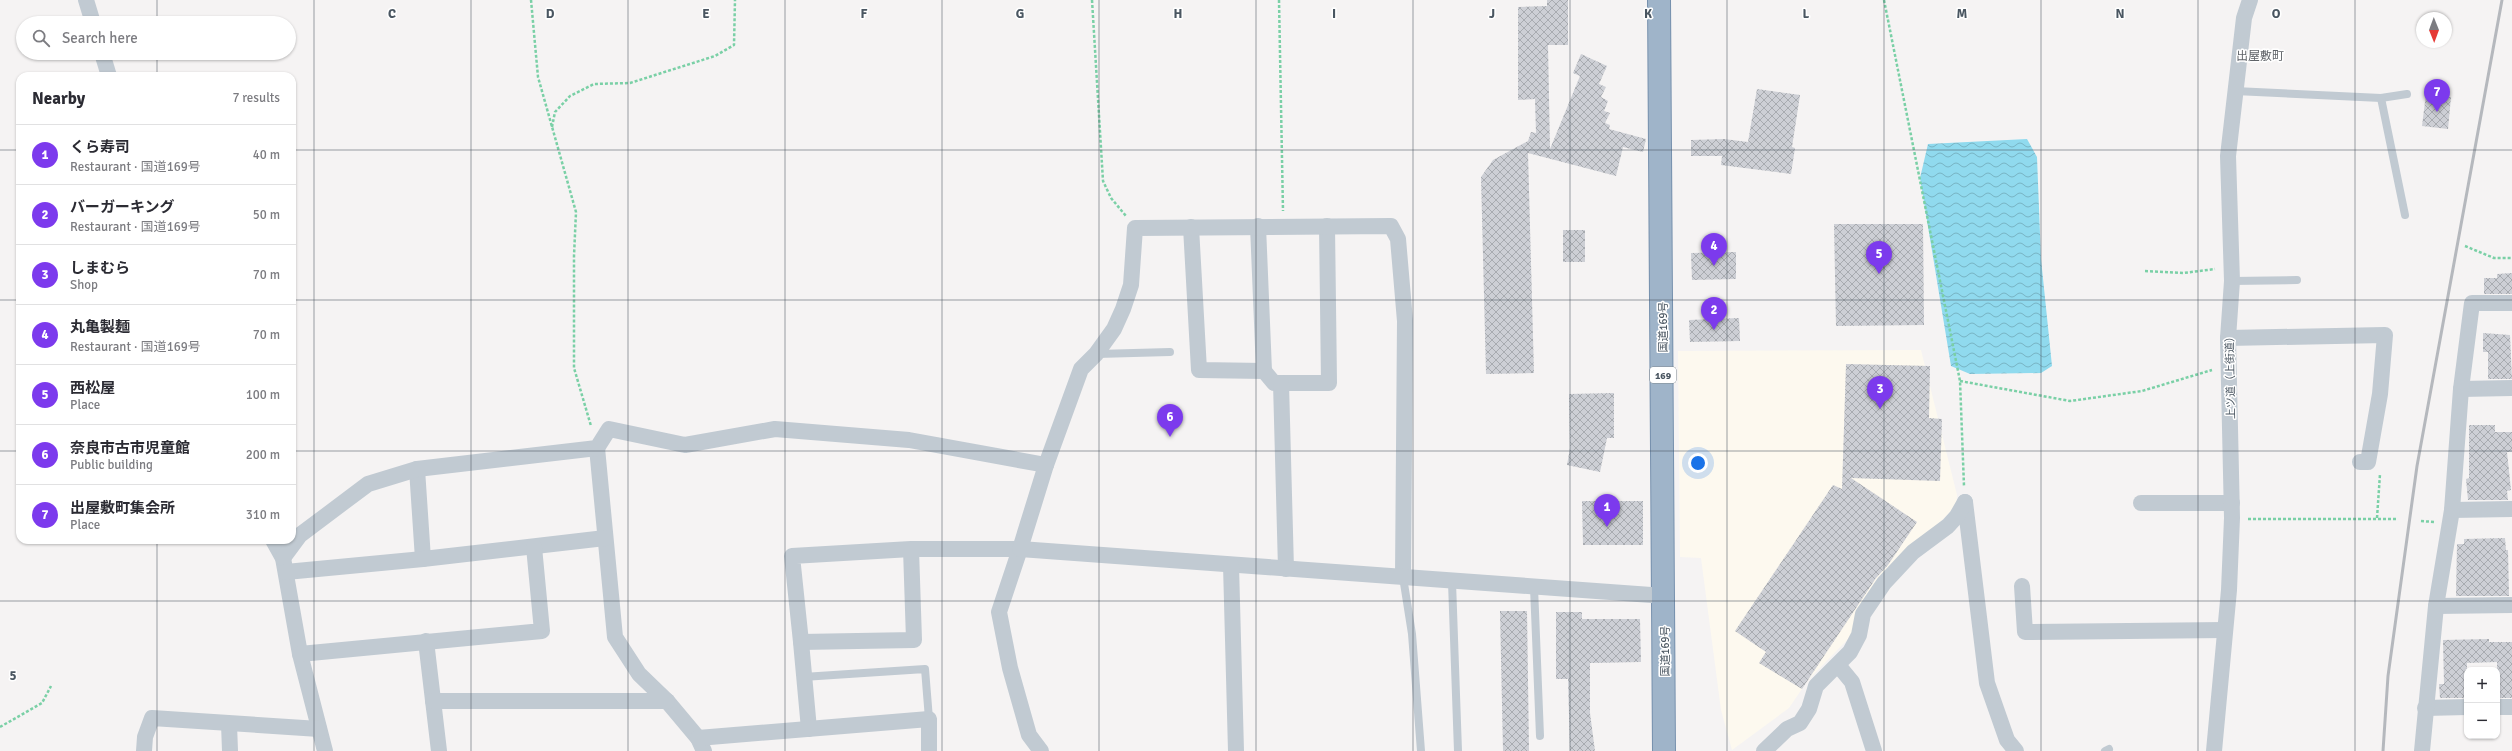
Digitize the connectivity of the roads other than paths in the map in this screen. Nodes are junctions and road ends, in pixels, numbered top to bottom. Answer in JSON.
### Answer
{"nodes":[{"id":1,"x":86,"y":0,"type":"edge"},
{"id":2,"x":1659,"y":0,"type":"edge"},
{"id":3,"x":2250,"y":0,"type":"edge"},
{"id":4,"x":91,"y":16,"type":"edge"},
{"id":5,"x":104,"y":60,"type":"edge"},
{"id":6,"x":108,"y":72,"type":"edge"},
{"id":7,"x":2235,"y":91,"type":"junction"},
{"id":8,"x":2407,"y":94,"type":"dead end"},
{"id":9,"x":2381,"y":98,"type":"junction"},
{"id":10,"x":2406,"y":215,"type":"dead end"},
{"id":11,"x":1258,"y":226,"type":"junction"},
{"id":12,"x":1327,"y":226,"type":"junction"},
{"id":13,"x":1191,"y":227,"type":"junction"},
{"id":14,"x":2232,"y":274,"type":"junction"},
{"id":15,"x":2297,"y":280,"type":"dead end"},
{"id":16,"x":2512,"y":303,"type":"edge"},
{"id":17,"x":2228,"y":338,"type":"junction"},
{"id":18,"x":1170,"y":352,"type":"dead end"},
{"id":19,"x":1096,"y":354,"type":"junction"},
{"id":20,"x":1264,"y":371,"type":"junction"},
{"id":21,"x":1281,"y":383,"type":"junction"},
{"id":22,"x":2512,"y":388,"type":"edge"},
{"id":23,"x":2461,"y":389,"type":"junction"},
{"id":24,"x":597,"y":448,"type":"junction"},
{"id":25,"x":2364,"y":462,"type":"road end"},
{"id":26,"x":1046,"y":465,"type":"junction"},
{"id":27,"x":417,"y":469,"type":"junction"},
{"id":28,"x":2141,"y":503,"type":"dead end"},
{"id":29,"x":2512,"y":509,"type":"edge"},
{"id":30,"x":2452,"y":510,"type":"junction"},
{"id":31,"x":2232,"y":511,"type":"junction"},
{"id":32,"x":605,"y":538,"type":"junction"},
{"id":33,"x":296,"y":543,"type":"edge"},
{"id":34,"x":275,"y":544,"type":"edge"},
{"id":35,"x":296,"y":544,"type":"edge"},
{"id":36,"x":534,"y":547,"type":"junction"},
{"id":37,"x":911,"y":549,"type":"junction"},
{"id":38,"x":1020,"y":550,"type":"junction"},
{"id":39,"x":423,"y":559,"type":"junction"},
{"id":40,"x":285,"y":565,"type":"junction"},
{"id":41,"x":1231,"y":565,"type":"junction"},
{"id":42,"x":1286,"y":569,"type":"junction"},
{"id":43,"x":1403,"y":577,"type":"junction"},
{"id":44,"x":1452,"y":582,"type":"junction"},
{"id":45,"x":1534,"y":586,"type":"junction"},
{"id":46,"x":2022,"y":586,"type":"dead end"},
{"id":47,"x":1665,"y":596,"type":"junction"},
{"id":48,"x":2512,"y":605,"type":"edge"},
{"id":49,"x":2436,"y":606,"type":"junction"},
{"id":50,"x":2225,"y":630,"type":"junction"},
{"id":51,"x":426,"y":641,"type":"junction"},
{"id":52,"x":801,"y":642,"type":"junction"},
{"id":53,"x":300,"y":654,"type":"junction"},
{"id":54,"x":1838,"y":665,"type":"junction"},
{"id":55,"x":803,"y":677,"type":"junction"},
{"id":56,"x":433,"y":701,"type":"junction"},
{"id":57,"x":667,"y":701,"type":"junction"},
{"id":58,"x":2464,"y":707,"type":"edge"},
{"id":59,"x":2500,"y":707,"type":"edge"},
{"id":60,"x":2512,"y":707,"type":"edge"},
{"id":61,"x":2425,"y":708,"type":"junction"},
{"id":62,"x":929,"y":719,"type":"junction"},
{"id":63,"x":229,"y":724,"type":"junction"},
{"id":64,"x":319,"y":729,"type":"junction"},
{"id":65,"x":809,"y":729,"type":"junction"},
{"id":66,"x":1540,"y":736,"type":"dead end"},
{"id":67,"x":701,"y":745,"type":"edge"},
{"id":68,"x":144,"y":751,"type":"edge"},
{"id":69,"x":230,"y":751,"type":"edge"},
{"id":70,"x":325,"y":751,"type":"edge"},
{"id":71,"x":439,"y":751,"type":"edge"},
{"id":72,"x":929,"y":751,"type":"edge"},
{"id":73,"x":1041,"y":751,"type":"edge"},
{"id":74,"x":1236,"y":751,"type":"edge"},
{"id":75,"x":1421,"y":751,"type":"edge"},
{"id":76,"x":1458,"y":751,"type":"edge"},
{"id":77,"x":1664,"y":751,"type":"edge"},
{"id":78,"x":1764,"y":751,"type":"edge"},
{"id":79,"x":1874,"y":751,"type":"edge"},
{"id":80,"x":2016,"y":751,"type":"edge"},
{"id":81,"x":2214,"y":751,"type":"edge"},
{"id":82,"x":2422,"y":751,"type":"edge"}],
"edges":[{"from":1,"to":4,"type":"street"},
{"from":2,"to":47,"type":"highway","name":"国道169号","number":"169"},
{"from":3,"to":7,"type":"street","name":"上ツ道（上街道）"},
{"from":5,"to":6,"type":"street"},
{"from":7,"to":9,"type":"lane"},
{"from":7,"to":14,"type":"street","name":"上ツ道（上街道）"},
{"from":8,"to":9,"type":"lane"},
{"from":9,"to":10,"type":"lane"},
{"from":11,"to":12,"type":"street"},
{"from":11,"to":13,"type":"street"},
{"from":11,"to":20,"type":"street"},
{"from":12,"to":21,"type":"street"},
{"from":12,"to":43,"type":"street"},
{"from":13,"to":19,"type":"street"},
{"from":13,"to":20,"type":"street"},
{"from":14,"to":15,"type":"lane"},
{"from":14,"to":17,"type":"street","name":"上ツ道（上街道）"},
{"from":16,"to":23,"type":"street"},
{"from":17,"to":25,"type":"street"},
{"from":17,"to":31,"type":"street","name":"上ツ道（上街道）"},
{"from":18,"to":19,"type":"lane"},
{"from":19,"to":26,"type":"street"},
{"from":20,"to":21,"type":"street"},
{"from":21,"to":42,"type":"street"},
{"from":22,"to":23,"type":"street"},
{"from":23,"to":30,"type":"street"},
{"from":24,"to":26,"type":"street"},
{"from":24,"to":27,"type":"street"},
{"from":24,"to":32,"type":"street"},
{"from":26,"to":38,"type":"street"},
{"from":27,"to":33,"type":"street"},
{"from":27,"to":39,"type":"street"},
{"from":28,"to":31,"type":"street"},
{"from":29,"to":30,"type":"street"},
{"from":30,"to":49,"type":"street"},
{"from":31,"to":50,"type":"street","name":"上ツ道（上街道）"},
{"from":32,"to":36,"type":"street"},
{"from":32,"to":57,"type":"street"},
{"from":34,"to":40,"type":"street"},
{"from":35,"to":40,"type":"street"},
{"from":36,"to":39,"type":"street"},
{"from":36,"to":51,"type":"street"},
{"from":37,"to":38,"type":"street"},
{"from":37,"to":52,"type":"street"},
{"from":37,"to":52,"type":"street"},
{"from":38,"to":41,"type":"street"},
{"from":38,"to":73,"type":"street"},
{"from":39,"to":40,"type":"street"},
{"from":40,"to":53,"type":"street"},
{"from":41,"to":42,"type":"street"},
{"from":41,"to":74,"type":"street"},
{"from":42,"to":43,"type":"street"},
{"from":43,"to":44,"type":"street"},
{"from":43,"to":75,"type":"lane"},
{"from":44,"to":45,"type":"street"},
{"from":44,"to":76,"type":"lane"},
{"from":45,"to":47,"type":"street"},
{"from":45,"to":66,"type":"lane"},
{"from":46,"to":50,"type":"street"},
{"from":47,"to":77,"type":"highway","name":"国道169号","number":"169"},
{"from":48,"to":49,"type":"street"},
{"from":49,"to":61,"type":"street"},
{"from":50,"to":81,"type":"street","name":"上ツ道（上街道）"},
{"from":51,"to":53,"type":"street"},
{"from":51,"to":56,"type":"street"},
{"from":52,"to":55,"type":"street"},
{"from":53,"to":64,"type":"street"},
{"from":54,"to":78,"type":"street"},
{"from":54,"to":79,"type":"street"},
{"from":54,"to":80,"type":"street"},
{"from":55,"to":62,"type":"lane"},
{"from":55,"to":65,"type":"street"},
{"from":56,"to":57,"type":"street"},
{"from":56,"to":71,"type":"street"},
{"from":57,"to":67,"type":"street"},
{"from":58,"to":61,"type":"street"},
{"from":59,"to":60,"type":"street"},
{"from":61,"to":82,"type":"street"},
{"from":62,"to":65,"type":"street"},
{"from":62,"to":72,"type":"street"},
{"from":63,"to":64,"type":"street"},
{"from":63,"to":68,"type":"street"},
{"from":63,"to":69,"type":"street"},
{"from":64,"to":70,"type":"street"},
{"from":65,"to":67,"type":"street"}]}
